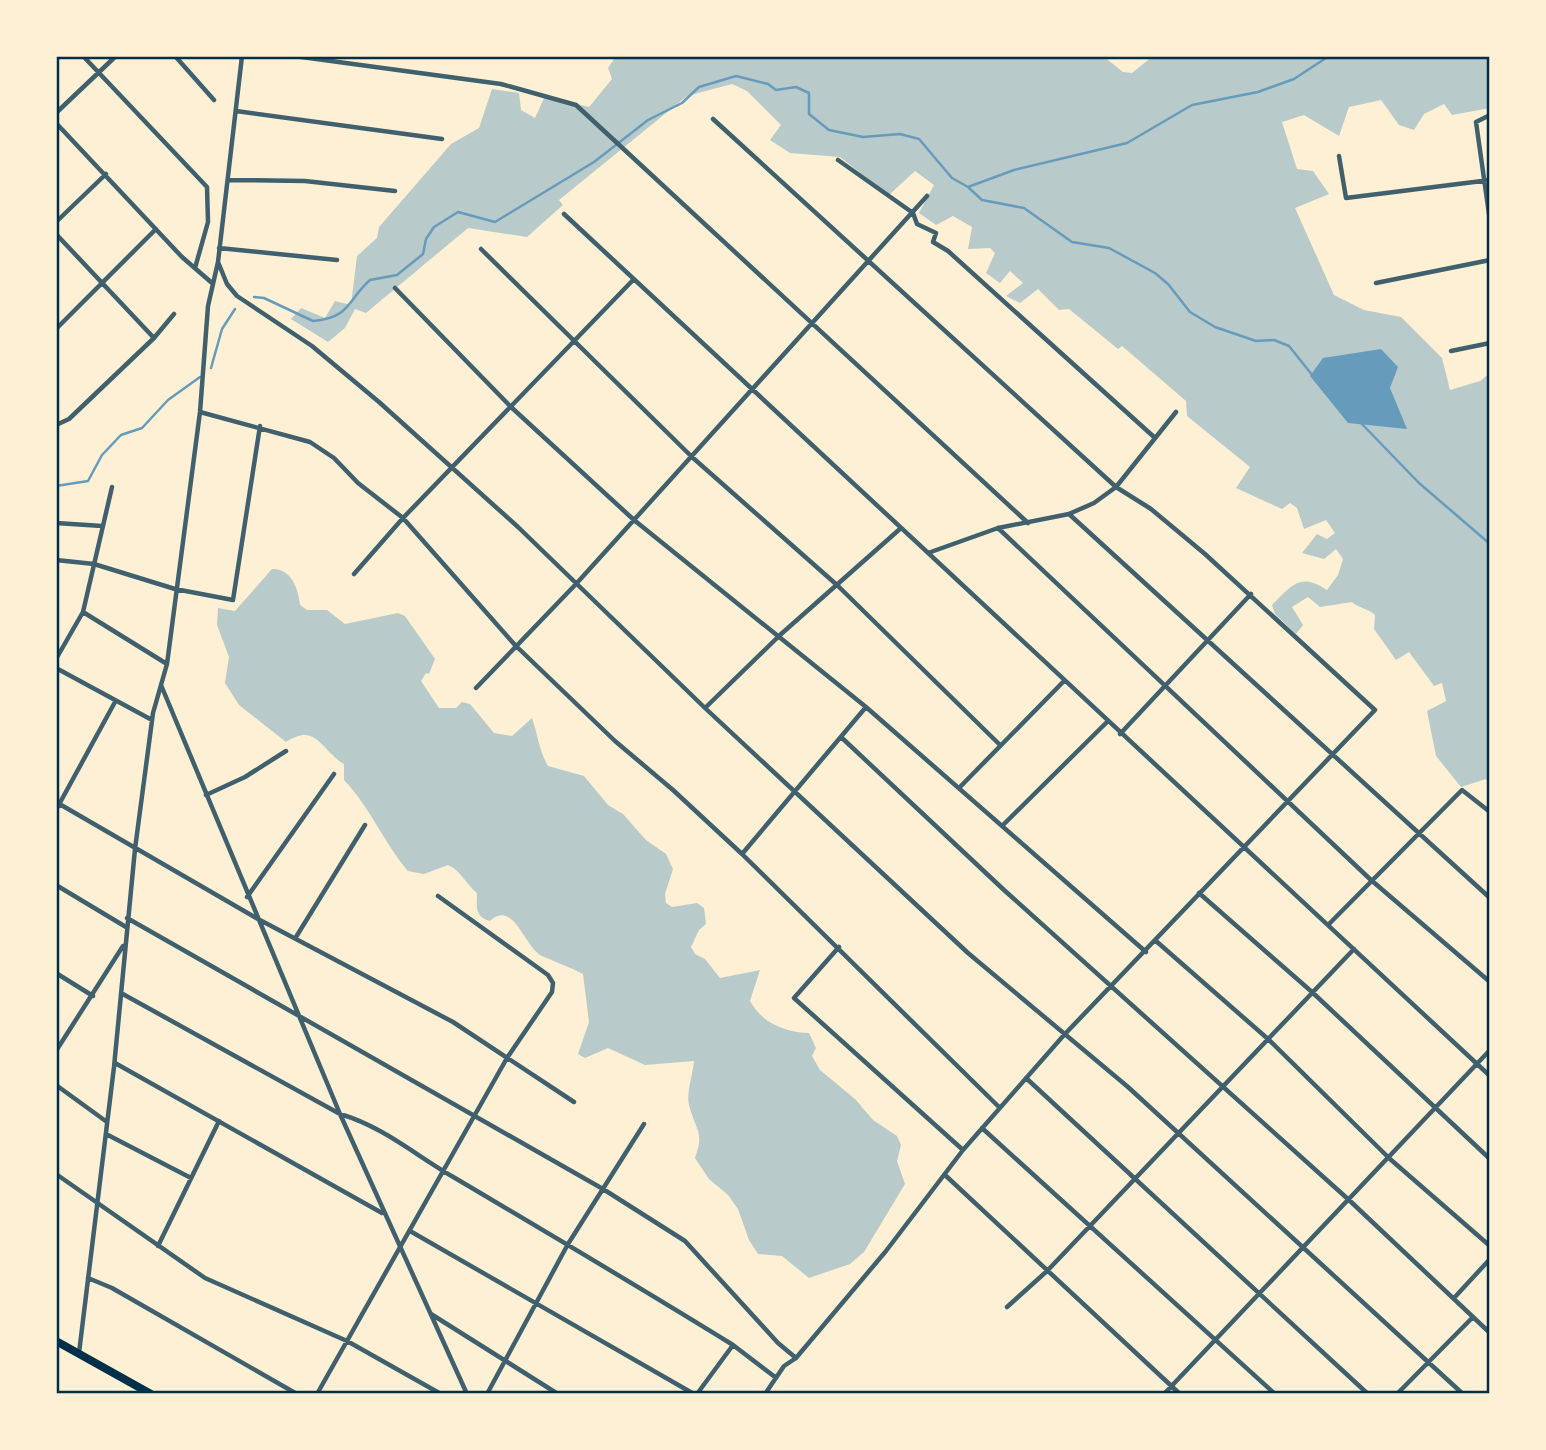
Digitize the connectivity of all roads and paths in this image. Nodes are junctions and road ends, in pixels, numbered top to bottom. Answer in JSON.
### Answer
{"nodes":[{"id":1,"x":83,"y":56,"type":"edge"},
{"id":2,"x":117,"y":56,"type":"edge"},
{"id":3,"x":175,"y":56,"type":"edge"},
{"id":4,"x":242,"y":56,"type":"edge"},
{"id":5,"x":294,"y":56,"type":"edge"},
{"id":6,"x":100,"y":72,"type":"junction"},
{"id":7,"x":214,"y":100,"type":"dead end"},
{"id":8,"x":236,"y":111,"type":"junction"},
{"id":9,"x":56,"y":113,"type":"edge"},
{"id":10,"x":1490,"y":115,"type":"edge"},
{"id":11,"x":713,"y":118,"type":"dead end"},
{"id":12,"x":56,"y":123,"type":"edge"},
{"id":13,"x":442,"y":139,"type":"dead end"},
{"id":14,"x":1339,"y":156,"type":"dead end"},
{"id":15,"x":838,"y":160,"type":"dead end"},
{"id":16,"x":106,"y":174,"type":"junction"},
{"id":17,"x":229,"y":180,"type":"junction"},
{"id":18,"x":1487,"y":181,"type":"edge"},
{"id":19,"x":395,"y":191,"type":"dead end"},
{"id":20,"x":927,"y":196,"type":"dead end"},
{"id":21,"x":914,"y":213,"type":"junction"},
{"id":22,"x":564,"y":214,"type":"dead end"},
{"id":23,"x":1490,"y":221,"type":"edge"},
{"id":24,"x":56,"y":222,"type":"edge"},
{"id":25,"x":156,"y":229,"type":"junction"},
{"id":26,"x":56,"y":234,"type":"edge"},
{"id":27,"x":219,"y":248,"type":"junction"},
{"id":28,"x":481,"y":249,"type":"dead end"},
{"id":29,"x":337,"y":260,"type":"dead end"},
{"id":30,"x":1490,"y":260,"type":"edge"},
{"id":31,"x":218,"y":262,"type":"junction"},
{"id":32,"x":871,"y":262,"type":"junction"},
{"id":33,"x":195,"y":268,"type":"junction"},
{"id":34,"x":634,"y":279,"type":"junction"},
{"id":35,"x":103,"y":281,"type":"junction"},
{"id":36,"x":212,"y":283,"type":"junction"},
{"id":37,"x":1376,"y":283,"type":"dead end"},
{"id":38,"x":395,"y":288,"type":"dead end"},
{"id":39,"x":174,"y":314,"type":"dead end"},
{"id":40,"x":814,"y":323,"type":"junction"},
{"id":41,"x":56,"y":328,"type":"edge"},
{"id":42,"x":154,"y":338,"type":"junction"},
{"id":43,"x":575,"y":343,"type":"junction"},
{"id":44,"x":1490,"y":343,"type":"edge"},
{"id":45,"x":1451,"y":351,"type":"dead end"},
{"id":46,"x":753,"y":388,"type":"junction"},
{"id":47,"x":511,"y":407,"type":"junction"},
{"id":48,"x":200,"y":412,"type":"junction"},
{"id":49,"x":1176,"y":412,"type":"dead end"},
{"id":50,"x":56,"y":425,"type":"edge"},
{"id":51,"x":260,"y":426,"type":"junction"},
{"id":52,"x":1154,"y":437,"type":"junction"},
{"id":53,"x":692,"y":457,"type":"junction"},
{"id":54,"x":452,"y":468,"type":"junction"},
{"id":55,"x":112,"y":487,"type":"dead end"},
{"id":56,"x":1116,"y":487,"type":"junction"},
{"id":57,"x":1069,"y":514,"type":"junction"},
{"id":58,"x":402,"y":518,"type":"junction"},
{"id":59,"x":634,"y":520,"type":"junction"},
{"id":60,"x":56,"y":523,"type":"edge"},
{"id":61,"x":1028,"y":523,"type":"junction"},
{"id":62,"x":102,"y":526,"type":"junction"},
{"id":63,"x":901,"y":528,"type":"junction"},
{"id":64,"x":998,"y":528,"type":"junction"},
{"id":65,"x":928,"y":553,"type":"junction"},
{"id":66,"x":56,"y":560,"type":"edge"},
{"id":67,"x":94,"y":564,"type":"junction"},
{"id":68,"x":354,"y":574,"type":"dead end"},
{"id":69,"x":576,"y":584,"type":"junction"},
{"id":70,"x":837,"y":585,"type":"junction"},
{"id":71,"x":175,"y":589,"type":"junction"},
{"id":72,"x":1251,"y":594,"type":"junction"},
{"id":73,"x":83,"y":612,"type":"junction"},
{"id":74,"x":780,"y":635,"type":"junction"},
{"id":75,"x":1209,"y":640,"type":"junction"},
{"id":76,"x":516,"y":645,"type":"junction"},
{"id":77,"x":56,"y":659,"type":"edge"},
{"id":78,"x":167,"y":664,"type":"junction"},
{"id":79,"x":56,"y":668,"type":"edge"},
{"id":80,"x":1064,"y":681,"type":"junction"},
{"id":81,"x":160,"y":684,"type":"junction"},
{"id":82,"x":1165,"y":687,"type":"junction"},
{"id":83,"x":476,"y":688,"type":"dead end"},
{"id":84,"x":115,"y":702,"type":"junction"},
{"id":85,"x":866,"y":706,"type":"junction"},
{"id":86,"x":705,"y":708,"type":"junction"},
{"id":87,"x":152,"y":720,"type":"junction"},
{"id":88,"x":1107,"y":722,"type":"junction"},
{"id":89,"x":1120,"y":734,"type":"junction"},
{"id":90,"x":841,"y":737,"type":"junction"},
{"id":91,"x":999,"y":744,"type":"junction"},
{"id":92,"x":286,"y":751,"type":"dead end"},
{"id":93,"x":1333,"y":756,"type":"junction"},
{"id":94,"x":334,"y":774,"type":"dead end"},
{"id":95,"x":959,"y":788,"type":"junction"},
{"id":96,"x":795,"y":792,"type":"junction"},
{"id":97,"x":206,"y":795,"type":"junction"},
{"id":98,"x":1288,"y":801,"type":"junction"},
{"id":99,"x":57,"y":805,"type":"edge"},
{"id":100,"x":1490,"y":812,"type":"edge"},
{"id":101,"x":365,"y":825,"type":"dead end"},
{"id":102,"x":1002,"y":825,"type":"junction"},
{"id":103,"x":1418,"y":834,"type":"junction"},
{"id":104,"x":1243,"y":846,"type":"junction"},
{"id":105,"x":135,"y":849,"type":"junction"},
{"id":106,"x":742,"y":854,"type":"junction"},
{"id":107,"x":1371,"y":880,"type":"junction"},
{"id":108,"x":56,"y":885,"type":"edge"},
{"id":109,"x":1199,"y":893,"type":"junction"},
{"id":110,"x":438,"y":896,"type":"dead end"},
{"id":111,"x":247,"y":897,"type":"junction"},
{"id":112,"x":1490,"y":898,"type":"edge"},
{"id":113,"x":127,"y":918,"type":"junction"},
{"id":114,"x":258,"y":919,"type":"junction"},
{"id":115,"x":1328,"y":925,"type":"junction"},
{"id":116,"x":126,"y":928,"type":"junction"},
{"id":117,"x":296,"y":937,"type":"junction"},
{"id":118,"x":1156,"y":942,"type":"junction"},
{"id":119,"x":125,"y":944,"type":"junction"},
{"id":120,"x":839,"y":947,"type":"junction"},
{"id":121,"x":1354,"y":949,"type":"junction"},
{"id":122,"x":1146,"y":952,"type":"junction"},
{"id":123,"x":56,"y":973,"type":"edge"},
{"id":124,"x":1490,"y":982,"type":"edge"},
{"id":125,"x":1114,"y":986,"type":"junction"},
{"id":126,"x":1312,"y":992,"type":"junction"},
{"id":127,"x":121,"y":993,"type":"junction"},
{"id":128,"x":93,"y":996,"type":"junction"},
{"id":129,"x":302,"y":1018,"type":"junction"},
{"id":130,"x":1064,"y":1035,"type":"junction"},
{"id":131,"x":1268,"y":1039,"type":"junction"},
{"id":132,"x":1490,"y":1050,"type":"edge"},
{"id":133,"x":56,"y":1052,"type":"edge"},
{"id":134,"x":507,"y":1058,"type":"junction"},
{"id":135,"x":114,"y":1063,"type":"junction"},
{"id":136,"x":1477,"y":1064,"type":"junction"},
{"id":137,"x":1490,"y":1076,"type":"edge"},
{"id":138,"x":1026,"y":1079,"type":"junction"},
{"id":139,"x":56,"y":1085,"type":"edge"},
{"id":140,"x":1222,"y":1087,"type":"junction"},
{"id":141,"x":574,"y":1102,"type":"dead end"},
{"id":142,"x":1434,"y":1107,"type":"junction"},
{"id":143,"x":1000,"y":1108,"type":"junction"},
{"id":144,"x":340,"y":1114,"type":"junction"},
{"id":145,"x":475,"y":1116,"type":"junction"},
{"id":146,"x":219,"y":1121,"type":"junction"},
{"id":147,"x":107,"y":1123,"type":"junction"},
{"id":148,"x":644,"y":1124,"type":"dead end"},
{"id":149,"x":982,"y":1128,"type":"junction"},
{"id":150,"x":1179,"y":1133,"type":"junction"},
{"id":151,"x":106,"y":1134,"type":"junction"},
{"id":152,"x":963,"y":1150,"type":"junction"},
{"id":153,"x":1390,"y":1159,"type":"junction"},
{"id":154,"x":1490,"y":1159,"type":"edge"},
{"id":155,"x":444,"y":1172,"type":"junction"},
{"id":156,"x":56,"y":1174,"type":"edge"},
{"id":157,"x":945,"y":1175,"type":"junction"},
{"id":158,"x":191,"y":1178,"type":"junction"},
{"id":159,"x":1135,"y":1178,"type":"junction"},
{"id":160,"x":603,"y":1189,"type":"junction"},
{"id":161,"x":1349,"y":1200,"type":"junction"},
{"id":162,"x":98,"y":1206,"type":"junction"},
{"id":163,"x":383,"y":1213,"type":"junction"},
{"id":164,"x":1088,"y":1225,"type":"junction"},
{"id":165,"x":410,"y":1231,"type":"junction"},
{"id":166,"x":568,"y":1244,"type":"junction"},
{"id":167,"x":158,"y":1246,"type":"junction"},
{"id":168,"x":402,"y":1246,"type":"junction"},
{"id":169,"x":1490,"y":1246,"type":"edge"},
{"id":170,"x":1305,"y":1247,"type":"junction"},
{"id":171,"x":1490,"y":1259,"type":"edge"},
{"id":172,"x":1047,"y":1271,"type":"junction"},
{"id":173,"x":88,"y":1278,"type":"junction"},
{"id":174,"x":1259,"y":1294,"type":"junction"},
{"id":175,"x":1454,"y":1298,"type":"junction"},
{"id":176,"x":537,"y":1303,"type":"junction"},
{"id":177,"x":1007,"y":1307,"type":"dead end"},
{"id":178,"x":430,"y":1314,"type":"junction"},
{"id":179,"x":1473,"y":1317,"type":"junction"},
{"id":180,"x":1490,"y":1333,"type":"edge"},
{"id":181,"x":1215,"y":1340,"type":"junction"},
{"id":182,"x":56,"y":1341,"type":"edge"},
{"id":183,"x":347,"y":1341,"type":"junction"},
{"id":184,"x":733,"y":1345,"type":"junction"},
{"id":185,"x":79,"y":1353,"type":"junction"},
{"id":186,"x":796,"y":1357,"type":"junction"},
{"id":187,"x":505,"y":1362,"type":"junction"},
{"id":188,"x":1427,"y":1362,"type":"junction"},
{"id":189,"x":775,"y":1377,"type":"junction"},
{"id":190,"x":1172,"y":1386,"type":"junction"},
{"id":191,"x":151,"y":1394,"type":"edge"},
{"id":192,"x":297,"y":1394,"type":"edge"},
{"id":193,"x":317,"y":1394,"type":"edge"},
{"id":194,"x":441,"y":1394,"type":"edge"},
{"id":195,"x":467,"y":1394,"type":"edge"},
{"id":196,"x":487,"y":1394,"type":"edge"},
{"id":197,"x":558,"y":1394,"type":"edge"},
{"id":198,"x":696,"y":1394,"type":"edge"},
{"id":199,"x":765,"y":1394,"type":"edge"},
{"id":200,"x":1164,"y":1394,"type":"edge"},
{"id":201,"x":1180,"y":1394,"type":"edge"},
{"id":202,"x":1275,"y":1394,"type":"edge"},
{"id":203,"x":1368,"y":1394,"type":"edge"},
{"id":204,"x":1397,"y":1394,"type":"edge"},
{"id":205,"x":1463,"y":1394,"type":"edge"}],
"edges":[{"from":1,"to":6,"type":"street"},
{"from":2,"to":6,"type":"street"},
{"from":3,"to":7,"type":"street"},
{"from":4,"to":8,"type":"street"},
{"from":5,"to":40,"type":"street"},
{"from":6,"to":9,"type":"street"},
{"from":6,"to":33,"type":"street"},
{"from":8,"to":13,"type":"street"},
{"from":8,"to":17,"type":"street"},
{"from":10,"to":18,"type":"street"},
{"from":11,"to":32,"type":"street"},
{"from":12,"to":16,"type":"street"},
{"from":14,"to":18,"type":"street"},
{"from":15,"to":21,"type":"street"},
{"from":16,"to":24,"type":"street"},
{"from":16,"to":25,"type":"street"},
{"from":17,"to":19,"type":"street"},
{"from":17,"to":27,"type":"street"},
{"from":18,"to":23,"type":"street"},
{"from":20,"to":21,"type":"street"},
{"from":21,"to":32,"type":"street"},
{"from":21,"to":52,"type":"street"},
{"from":22,"to":34,"type":"street"},
{"from":25,"to":33,"type":"street"},
{"from":25,"to":35,"type":"street"},
{"from":26,"to":35,"type":"street"},
{"from":27,"to":29,"type":"street"},
{"from":27,"to":31,"type":"street"},
{"from":28,"to":43,"type":"street"},
{"from":30,"to":37,"type":"street"},
{"from":31,"to":36,"type":"street"},
{"from":31,"to":54,"type":"street"},
{"from":32,"to":40,"type":"street"},
{"from":32,"to":56,"type":"street"},
{"from":33,"to":36,"type":"street"},
{"from":34,"to":43,"type":"street"},
{"from":34,"to":46,"type":"street"},
{"from":35,"to":41,"type":"street"},
{"from":35,"to":42,"type":"street"},
{"from":36,"to":48,"type":"street"},
{"from":38,"to":47,"type":"street"},
{"from":39,"to":42,"type":"street"},
{"from":40,"to":46,"type":"street"},
{"from":40,"to":61,"type":"street"},
{"from":42,"to":50,"type":"street"},
{"from":43,"to":47,"type":"street"},
{"from":43,"to":53,"type":"street"},
{"from":44,"to":45,"type":"street"},
{"from":46,"to":53,"type":"street"},
{"from":46,"to":63,"type":"street"},
{"from":47,"to":54,"type":"street"},
{"from":47,"to":59,"type":"street"},
{"from":48,"to":51,"type":"street"},
{"from":48,"to":71,"type":"street"},
{"from":49,"to":52,"type":"street"},
{"from":51,"to":58,"type":"street"},
{"from":51,"to":71,"type":"street"},
{"from":52,"to":56,"type":"street"},
{"from":53,"to":59,"type":"street"},
{"from":53,"to":70,"type":"street"},
{"from":54,"to":58,"type":"street"},
{"from":54,"to":69,"type":"street"},
{"from":55,"to":62,"type":"street"},
{"from":56,"to":57,"type":"street"},
{"from":56,"to":72,"type":"street"},
{"from":57,"to":61,"type":"street"},
{"from":57,"to":75,"type":"street"},
{"from":58,"to":68,"type":"street"},
{"from":58,"to":76,"type":"street"},
{"from":59,"to":69,"type":"street"},
{"from":59,"to":74,"type":"street"},
{"from":60,"to":62,"type":"street"},
{"from":61,"to":64,"type":"street"},
{"from":62,"to":67,"type":"street"},
{"from":63,"to":65,"type":"street"},
{"from":63,"to":70,"type":"street"},
{"from":64,"to":65,"type":"street"},
{"from":64,"to":82,"type":"street"},
{"from":65,"to":80,"type":"street"},
{"from":66,"to":67,"type":"street"},
{"from":67,"to":71,"type":"street"},
{"from":67,"to":73,"type":"street"},
{"from":69,"to":76,"type":"street"},
{"from":69,"to":86,"type":"street"},
{"from":70,"to":74,"type":"street"},
{"from":70,"to":91,"type":"street"},
{"from":71,"to":78,"type":"street"},
{"from":72,"to":75,"type":"street"},
{"from":72,"to":93,"type":"street"},
{"from":73,"to":77,"type":"street"},
{"from":73,"to":78,"type":"street"},
{"from":74,"to":85,"type":"street"},
{"from":74,"to":86,"type":"street"},
{"from":75,"to":82,"type":"street"},
{"from":75,"to":93,"type":"street"},
{"from":76,"to":83,"type":"street"},
{"from":76,"to":106,"type":"street"},
{"from":78,"to":81,"type":"street"},
{"from":79,"to":84,"type":"street"},
{"from":80,"to":88,"type":"street"},
{"from":80,"to":91,"type":"street"},
{"from":81,"to":87,"type":"street"},
{"from":81,"to":97,"type":"street"},
{"from":82,"to":89,"type":"street"},
{"from":82,"to":98,"type":"street"},
{"from":84,"to":87,"type":"street"},
{"from":84,"to":99,"type":"street"},
{"from":85,"to":90,"type":"street"},
{"from":85,"to":95,"type":"street"},
{"from":86,"to":96,"type":"street"},
{"from":87,"to":105,"type":"street"},
{"from":88,"to":89,"type":"street"},
{"from":88,"to":102,"type":"street"},
{"from":89,"to":104,"type":"street"},
{"from":90,"to":96,"type":"street"},
{"from":90,"to":125,"type":"street"},
{"from":91,"to":95,"type":"street"},
{"from":92,"to":97,"type":"street"},
{"from":93,"to":98,"type":"street"},
{"from":93,"to":103,"type":"street"},
{"from":94,"to":111,"type":"street"},
{"from":95,"to":102,"type":"street"},
{"from":96,"to":106,"type":"street"},
{"from":96,"to":130,"type":"street"},
{"from":97,"to":111,"type":"street"},
{"from":98,"to":104,"type":"street"},
{"from":98,"to":107,"type":"street"},
{"from":99,"to":105,"type":"street"},
{"from":100,"to":103,"type":"street"},
{"from":101,"to":117,"type":"street"},
{"from":102,"to":122,"type":"street"},
{"from":103,"to":107,"type":"street"},
{"from":103,"to":112,"type":"street"},
{"from":104,"to":109,"type":"street"},
{"from":104,"to":115,"type":"street"},
{"from":105,"to":113,"type":"street"},
{"from":105,"to":114,"type":"street"},
{"from":106,"to":120,"type":"street"},
{"from":107,"to":115,"type":"street"},
{"from":107,"to":124,"type":"street"},
{"from":108,"to":116,"type":"street"},
{"from":109,"to":118,"type":"street"},
{"from":109,"to":126,"type":"street"},
{"from":110,"to":134,"type":"street"},
{"from":111,"to":114,"type":"street"},
{"from":113,"to":116,"type":"street"},
{"from":113,"to":129,"type":"street"},
{"from":114,"to":117,"type":"street"},
{"from":114,"to":129,"type":"street"},
{"from":115,"to":121,"type":"street"},
{"from":116,"to":119,"type":"street"},
{"from":117,"to":134,"type":"street"},
{"from":118,"to":122,"type":"street"},
{"from":118,"to":131,"type":"street"},
{"from":119,"to":127,"type":"street"},
{"from":119,"to":128,"type":"street"},
{"from":120,"to":143,"type":"street"},
{"from":120,"to":152,"type":"street"},
{"from":121,"to":126,"type":"street"},
{"from":121,"to":136,"type":"street"},
{"from":122,"to":125,"type":"street"},
{"from":123,"to":128,"type":"street"},
{"from":125,"to":130,"type":"street"},
{"from":125,"to":140,"type":"street"},
{"from":126,"to":131,"type":"street"},
{"from":126,"to":142,"type":"street"},
{"from":127,"to":135,"type":"street"},
{"from":127,"to":144,"type":"street"},
{"from":128,"to":133,"type":"street"},
{"from":129,"to":144,"type":"street"},
{"from":129,"to":145,"type":"street"},
{"from":130,"to":138,"type":"street"},
{"from":130,"to":150,"type":"street"},
{"from":131,"to":140,"type":"street"},
{"from":131,"to":153,"type":"street"},
{"from":132,"to":136,"type":"street"},
{"from":134,"to":141,"type":"street"},
{"from":134,"to":145,"type":"street"},
{"from":135,"to":146,"type":"street"},
{"from":135,"to":147,"type":"street"},
{"from":136,"to":137,"type":"street"},
{"from":136,"to":142,"type":"street"},
{"from":138,"to":143,"type":"street"},
{"from":138,"to":159,"type":"street"},
{"from":139,"to":147,"type":"street"},
{"from":140,"to":150,"type":"street"},
{"from":140,"to":161,"type":"street"},
{"from":142,"to":153,"type":"street"},
{"from":142,"to":154,"type":"street"},
{"from":143,"to":149,"type":"street"},
{"from":144,"to":155,"type":"street"},
{"from":144,"to":163,"type":"street"},
{"from":145,"to":155,"type":"street"},
{"from":145,"to":160,"type":"street"},
{"from":146,"to":158,"type":"street"},
{"from":146,"to":163,"type":"street"},
{"from":147,"to":151,"type":"street"},
{"from":148,"to":160,"type":"street"},
{"from":149,"to":152,"type":"street"},
{"from":149,"to":164,"type":"street"},
{"from":150,"to":159,"type":"street"},
{"from":150,"to":170,"type":"street"},
{"from":151,"to":158,"type":"street"},
{"from":151,"to":162,"type":"street"},
{"from":152,"to":157,"type":"street"},
{"from":153,"to":161,"type":"street"},
{"from":153,"to":169,"type":"street"},
{"from":155,"to":165,"type":"street"},
{"from":155,"to":166,"type":"street"},
{"from":156,"to":162,"type":"street"},
{"from":157,"to":172,"type":"street"},
{"from":157,"to":186,"type":"street"},
{"from":158,"to":167,"type":"street"},
{"from":159,"to":164,"type":"street"},
{"from":159,"to":174,"type":"street"},
{"from":160,"to":166,"type":"street"},
{"from":160,"to":186,"type":"street"},
{"from":161,"to":170,"type":"street"},
{"from":161,"to":175,"type":"street"},
{"from":162,"to":167,"type":"street"},
{"from":162,"to":173,"type":"street"},
{"from":163,"to":168,"type":"street"},
{"from":164,"to":172,"type":"street"},
{"from":164,"to":181,"type":"street"},
{"from":165,"to":168,"type":"street"},
{"from":165,"to":176,"type":"street"},
{"from":166,"to":176,"type":"street"},
{"from":166,"to":184,"type":"street"},
{"from":167,"to":183,"type":"street"},
{"from":168,"to":178,"type":"street"},
{"from":168,"to":183,"type":"street"},
{"from":170,"to":174,"type":"street"},
{"from":170,"to":188,"type":"street"},
{"from":171,"to":175,"type":"street"},
{"from":172,"to":177,"type":"street"},
{"from":172,"to":190,"type":"street"},
{"from":173,"to":185,"type":"street"},
{"from":173,"to":192,"type":"street"},
{"from":174,"to":181,"type":"street"},
{"from":174,"to":203,"type":"street"},
{"from":175,"to":179,"type":"street"},
{"from":176,"to":187,"type":"street"},
{"from":176,"to":198,"type":"street"},
{"from":178,"to":187,"type":"street"},
{"from":178,"to":195,"type":"street"},
{"from":179,"to":180,"type":"street"},
{"from":179,"to":188,"type":"street"},
{"from":181,"to":190,"type":"street"},
{"from":181,"to":202,"type":"street"},
{"from":182,"to":185,"type":"highway"},
{"from":183,"to":193,"type":"street"},
{"from":183,"to":194,"type":"street"},
{"from":184,"to":189,"type":"street"},
{"from":184,"to":198,"type":"street"},
{"from":185,"to":191,"type":"highway"},
{"from":186,"to":189,"type":"street"},
{"from":187,"to":196,"type":"street"},
{"from":187,"to":197,"type":"street"},
{"from":188,"to":204,"type":"street"},
{"from":188,"to":205,"type":"street"},
{"from":189,"to":199,"type":"street"},
{"from":190,"to":200,"type":"street"},
{"from":190,"to":201,"type":"street"}]}
